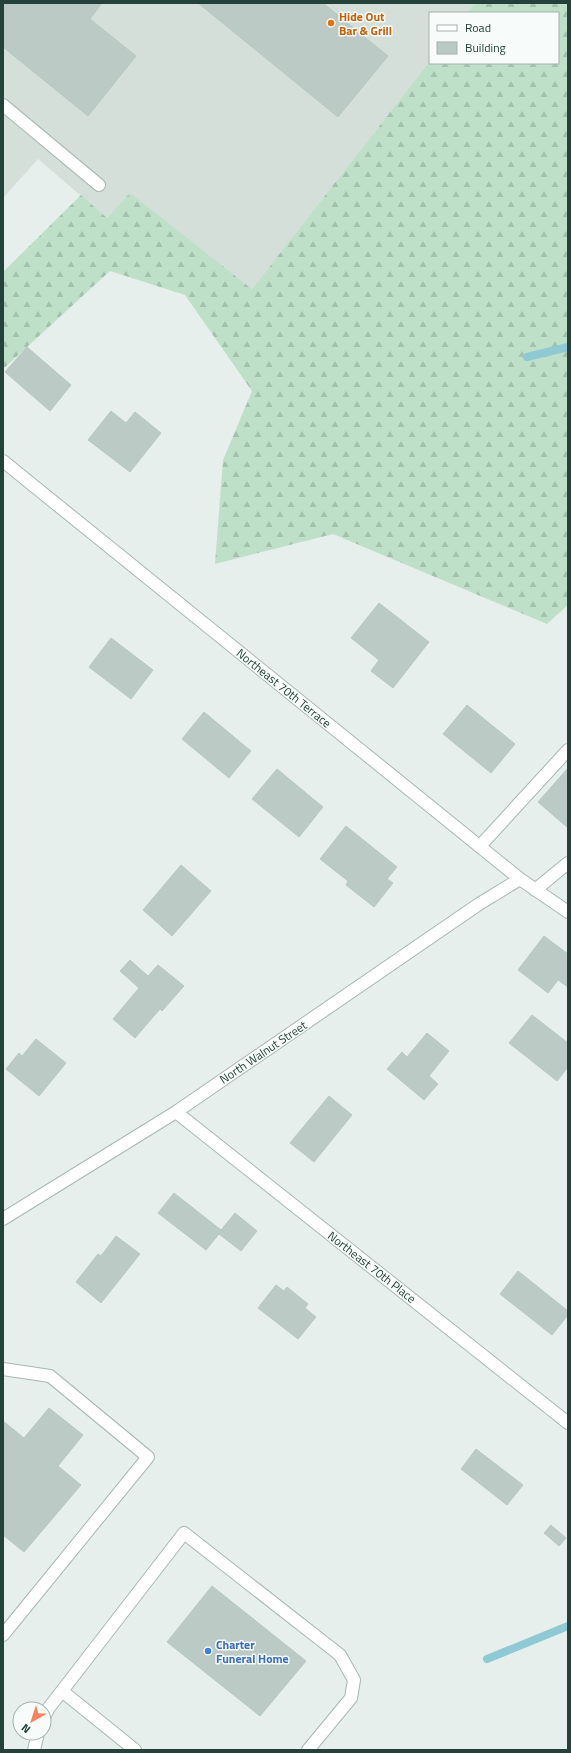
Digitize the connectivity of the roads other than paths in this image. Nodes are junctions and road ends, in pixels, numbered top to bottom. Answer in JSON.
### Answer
{"nodes":[{"id":1,"x":3,"y":105,"type":"edge"},
{"id":2,"x":99,"y":185,"type":"dead end"},
{"id":3,"x":3,"y":461,"type":"edge"},
{"id":4,"x":568,"y":750,"type":"edge"},
{"id":5,"x":480,"y":846,"type":"junction"},
{"id":6,"x":568,"y":862,"type":"edge"},
{"id":7,"x":520,"y":879,"type":"junction"},
{"id":8,"x":535,"y":890,"type":"junction"},
{"id":9,"x":568,"y":912,"type":"edge"},
{"id":10,"x":176,"y":1112,"type":"junction"},
{"id":11,"x":3,"y":1219,"type":"edge"},
{"id":12,"x":3,"y":1369,"type":"edge"},
{"id":13,"x":568,"y":1423,"type":"edge"},
{"id":14,"x":7,"y":1622,"type":"edge"},
{"id":15,"x":3,"y":1635,"type":"edge"},
{"id":16,"x":62,"y":1691,"type":"junction"},
{"id":17,"x":52,"y":1704,"type":"edge"},
{"id":18,"x":134,"y":1750,"type":"edge"},
{"id":19,"x":308,"y":1750,"type":"edge"}],
"edges":[{"from":1,"to":2,"type":"street"},
{"from":3,"to":5,"type":"street","name":"Northeast 70th Terrace"},
{"from":4,"to":5,"type":"street"},
{"from":5,"to":7,"type":"street","name":"Northeast 70th Terrace"},
{"from":6,"to":8,"type":"street"},
{"from":7,"to":8,"type":"street","name":"Northeast 70th Terrace"},
{"from":7,"to":10,"type":"street","name":"North Walnut Street"},
{"from":8,"to":9,"type":"street","name":"Northeast 70th Terrace"},
{"from":10,"to":11,"type":"street","name":"North Walnut Street"},
{"from":10,"to":13,"type":"street","name":"Northeast 70th Place"},
{"from":12,"to":14,"type":"street"},
{"from":14,"to":15,"type":"street"},
{"from":16,"to":17,"type":"street"},
{"from":16,"to":18,"type":"street"},
{"from":16,"to":19,"type":"street"}]}
